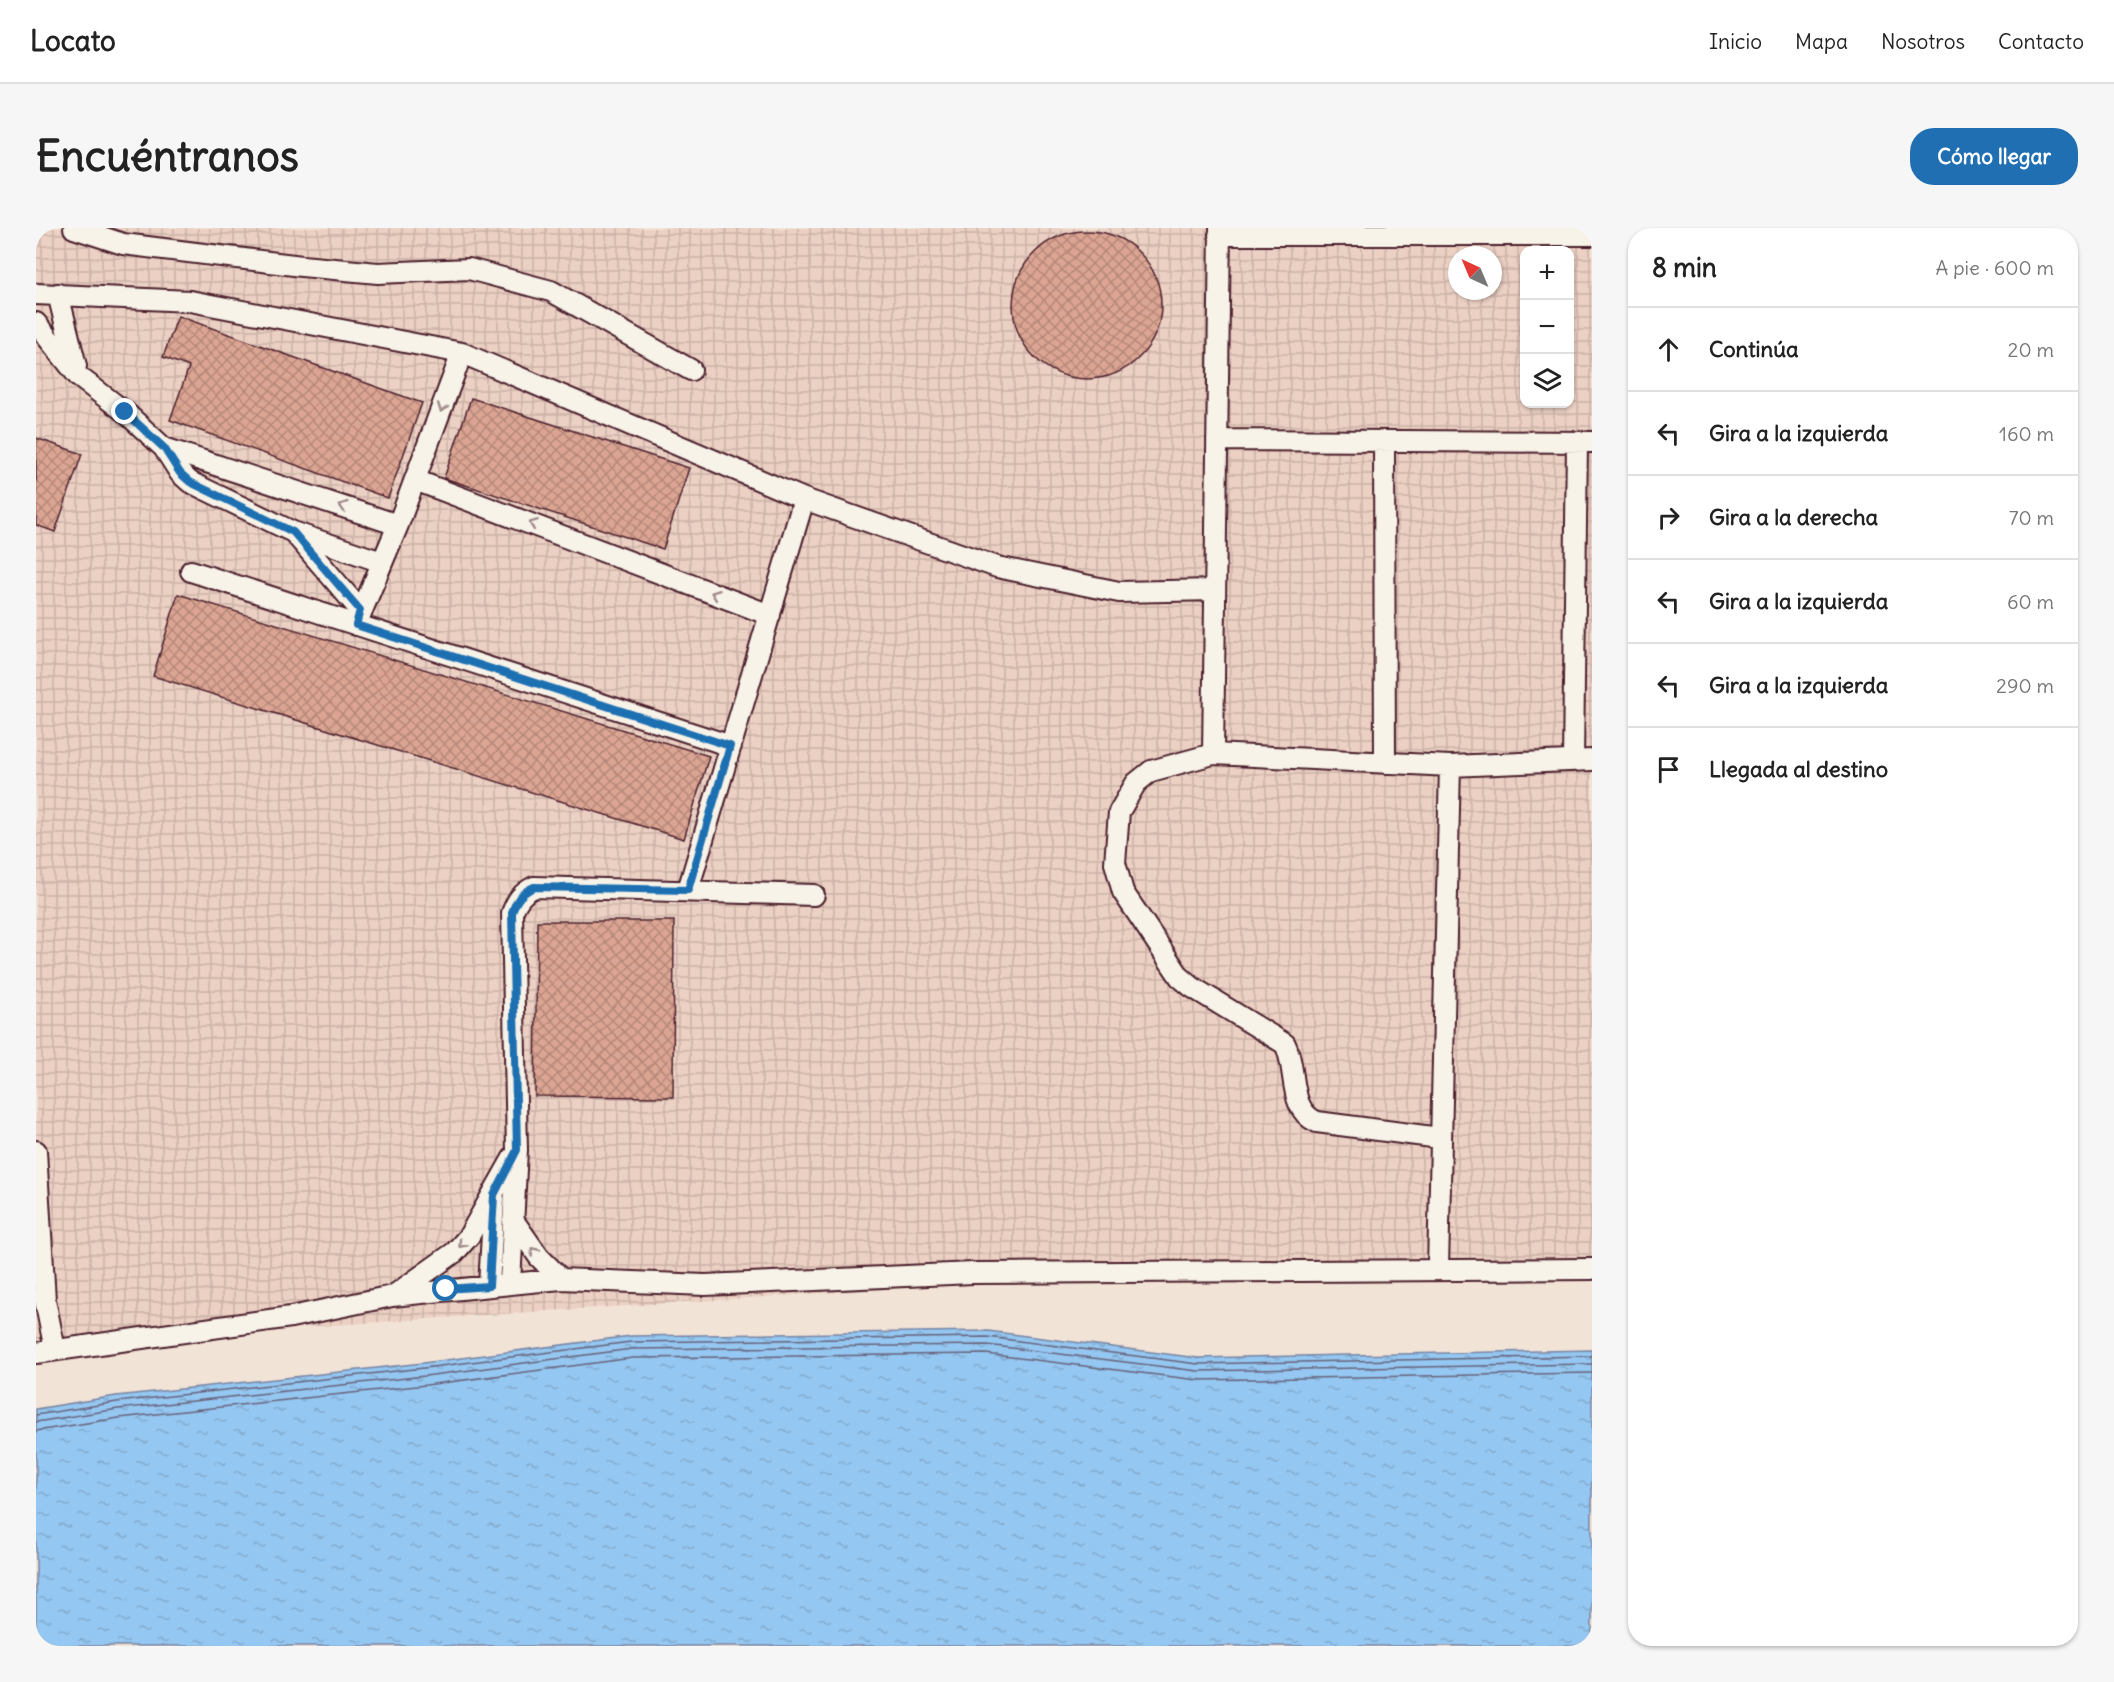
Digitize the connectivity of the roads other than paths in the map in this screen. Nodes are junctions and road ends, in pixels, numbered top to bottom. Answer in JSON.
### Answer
{"nodes":[{"id":1,"x":74,"y":228,"type":"edge"},
{"id":2,"x":1219,"y":231,"type":"edge"},
{"id":3,"x":1270,"y":231,"type":"edge"},
{"id":4,"x":1507,"y":231,"type":"edge"},
{"id":5,"x":1592,"y":235,"type":"edge"},
{"id":6,"x":36,"y":294,"type":"edge"},
{"id":7,"x":58,"y":294,"type":"junction"},
{"id":8,"x":36,"y":323,"type":"edge"},
{"id":9,"x":462,"y":353,"type":"junction"},
{"id":10,"x":691,"y":370,"type":"dead end"},
{"id":11,"x":80,"y":377,"type":"junction"},
{"id":12,"x":1217,"y":440,"type":"junction"},
{"id":13,"x":1384,"y":441,"type":"junction"},
{"id":14,"x":1584,"y":443,"type":"edge"},
{"id":15,"x":164,"y":448,"type":"junction"},
{"id":16,"x":415,"y":480,"type":"junction"},
{"id":17,"x":804,"y":499,"type":"junction"},
{"id":18,"x":398,"y":525,"type":"junction"},
{"id":19,"x":293,"y":532,"type":"junction"},
{"id":20,"x":382,"y":562,"type":"junction"},
{"id":21,"x":191,"y":571,"type":"dead end"},
{"id":22,"x":1215,"y":590,"type":"junction"},
{"id":23,"x":770,"y":615,"type":"junction"},
{"id":24,"x":358,"y":617,"type":"junction"},
{"id":25,"x":730,"y":746,"type":"junction"},
{"id":26,"x":1214,"y":754,"type":"junction"},
{"id":27,"x":1582,"y":760,"type":"edge"},
{"id":28,"x":1385,"y":762,"type":"junction"},
{"id":29,"x":1450,"y":766,"type":"junction"},
{"id":30,"x":688,"y":890,"type":"junction"},
{"id":31,"x":814,"y":895,"type":"dead end"},
{"id":32,"x":1440,"y":1138,"type":"junction"},
{"id":33,"x":36,"y":1150,"type":"edge"},
{"id":34,"x":517,"y":1150,"type":"junction"},
{"id":35,"x":494,"y":1195,"type":"junction"},
{"id":36,"x":513,"y":1220,"type":"junction"},
{"id":37,"x":1438,"y":1268,"type":"junction"},
{"id":38,"x":1592,"y":1269,"type":"edge"},
{"id":39,"x":561,"y":1279,"type":"junction"},
{"id":40,"x":510,"y":1283,"type":"junction"},
{"id":41,"x":489,"y":1286,"type":"junction"},
{"id":42,"x":392,"y":1296,"type":"junction"},
{"id":43,"x":40,"y":1299,"type":"edge"},
{"id":44,"x":45,"y":1351,"type":"edge"}],
"edges":[{"from":1,"to":10,"type":"street"},
{"from":2,"to":3,"type":"street"},
{"from":2,"to":12,"type":"street"},
{"from":3,"to":4,"type":"street"},
{"from":4,"to":5,"type":"street"},
{"from":6,"to":7,"type":"street"},
{"from":7,"to":9,"type":"street"},
{"from":7,"to":11,"type":"street"},
{"from":8,"to":11,"type":"street"},
{"from":9,"to":16,"type":"street","one_way":true},
{"from":9,"to":17,"type":"street"},
{"from":11,"to":15,"type":"street"},
{"from":12,"to":13,"type":"street"},
{"from":12,"to":22,"type":"street"},
{"from":13,"to":14,"type":"street"},
{"from":13,"to":28,"type":"street"},
{"from":14,"to":27,"type":"street"},
{"from":18,"to":15,"type":"street","one_way":true},
{"from":15,"to":19,"type":"street"},
{"from":16,"to":18,"type":"street"},
{"from":23,"to":16,"type":"street","one_way":true},
{"from":17,"to":22,"type":"street"},
{"from":17,"to":23,"type":"street"},
{"from":18,"to":20,"type":"street"},
{"from":19,"to":20,"type":"street"},
{"from":19,"to":24,"type":"street"},
{"from":20,"to":24,"type":"street"},
{"from":21,"to":24,"type":"street"},
{"from":22,"to":26,"type":"street"},
{"from":23,"to":25,"type":"street"},
{"from":24,"to":25,"type":"street"},
{"from":25,"to":30,"type":"street"},
{"from":26,"to":28,"type":"street"},
{"from":26,"to":32,"type":"street"},
{"from":27,"to":29,"type":"street"},
{"from":28,"to":29,"type":"street"},
{"from":29,"to":32,"type":"street"},
{"from":30,"to":31,"type":"street"},
{"from":30,"to":34,"type":"street"},
{"from":32,"to":37,"type":"street"},
{"from":33,"to":43,"type":"street"},
{"from":34,"to":35,"type":"street"},
{"from":34,"to":36,"type":"street"},
{"from":35,"to":41,"type":"street"},
{"from":35,"to":42,"type":"street","one_way":true},
{"from":39,"to":36,"type":"street","one_way":true},
{"from":36,"to":40,"type":"street"},
{"from":37,"to":38,"type":"street"},
{"from":37,"to":39,"type":"street"},
{"from":39,"to":40,"type":"street"},
{"from":40,"to":41,"type":"street"},
{"from":41,"to":42,"type":"street"},
{"from":42,"to":44,"type":"street"},
{"from":43,"to":44,"type":"street"}]}
